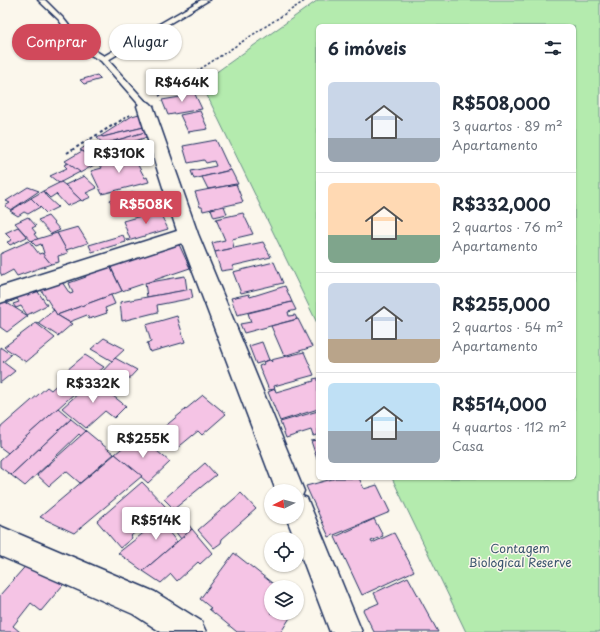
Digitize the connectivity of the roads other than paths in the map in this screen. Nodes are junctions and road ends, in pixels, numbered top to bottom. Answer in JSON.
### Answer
{"nodes":[{"id":1,"x":41,"y":0,"type":"edge"},
{"id":2,"x":206,"y":0,"type":"edge"},
{"id":3,"x":104,"y":59,"type":"junction"},
{"id":4,"x":145,"y":106,"type":"joint"},
{"id":5,"x":188,"y":234,"type":"junction"},
{"id":6,"x":0,"y":295,"type":"edge"},
{"id":7,"x":287,"y":484,"type":"edge"},
{"id":8,"x":303,"y":524,"type":"edge"},
{"id":9,"x":0,"y":541,"type":"edge"},
{"id":10,"x":190,"y":632,"type":"edge"},
{"id":11,"x":346,"y":632,"type":"edge"}],
"edges":[{"from":1,"to":3,"type":"lane"},
{"from":2,"to":3,"type":"lane"},
{"from":3,"to":4,"type":"lane"},
{"from":4,"to":5,"type":"street"},
{"from":5,"to":6,"type":"street"},
{"from":5,"to":7,"type":"street"},
{"from":8,"to":11,"type":"street"},
{"from":9,"to":10,"type":"street"}]}
